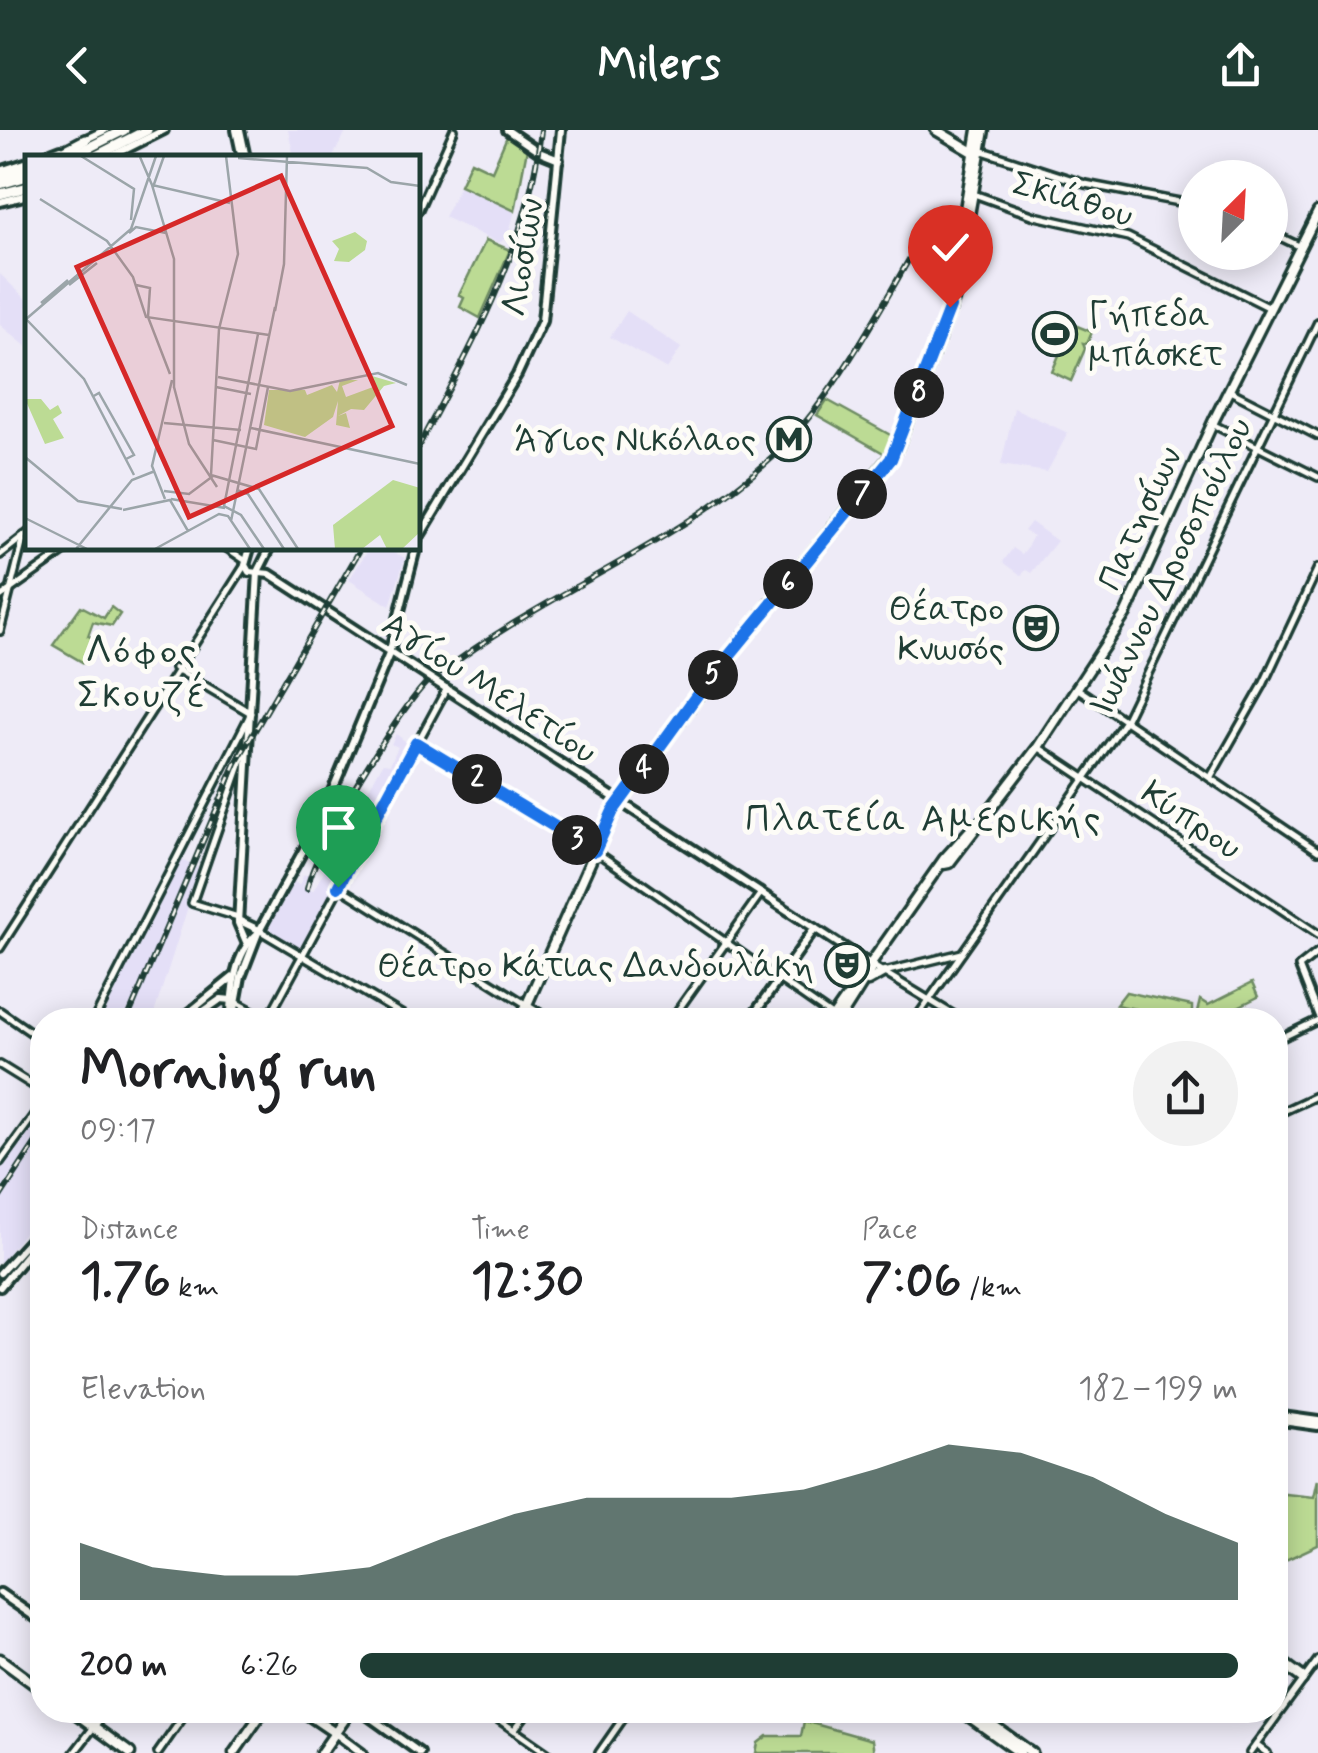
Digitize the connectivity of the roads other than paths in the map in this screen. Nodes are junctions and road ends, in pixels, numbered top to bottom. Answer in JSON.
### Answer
{"nodes":[{"id":1,"x":105,"y":130,"type":"edge"},
{"id":2,"x":124,"y":130,"type":"edge"},
{"id":3,"x":147,"y":130,"type":"edge"},
{"id":4,"x":164,"y":130,"type":"edge"},
{"id":5,"x":238,"y":130,"type":"edge"},
{"id":6,"x":454,"y":130,"type":"edge"},
{"id":7,"x":507,"y":130,"type":"edge"},
{"id":8,"x":561,"y":130,"type":"edge"},
{"id":9,"x":936,"y":130,"type":"edge"},
{"id":10,"x":944,"y":130,"type":"edge"},
{"id":11,"x":85,"y":140,"type":"junction"},
{"id":12,"x":980,"y":141,"type":"edge"},
{"id":13,"x":46,"y":155,"type":"edge"},
{"id":14,"x":57,"y":155,"type":"edge"},
{"id":15,"x":73,"y":155,"type":"edge"},
{"id":16,"x":98,"y":155,"type":"edge"},
{"id":17,"x":114,"y":155,"type":"edge"},
{"id":18,"x":243,"y":155,"type":"edge"},
{"id":19,"x":560,"y":160,"type":"junction"},
{"id":20,"x":25,"y":166,"type":"edge"},
{"id":21,"x":25,"y":176,"type":"edge"},
{"id":22,"x":0,"y":177,"type":"edge"},
{"id":23,"x":25,"y":188,"type":"edge"},
{"id":24,"x":969,"y":193,"type":"junction"},
{"id":25,"x":0,"y":194,"type":"edge"},
{"id":26,"x":25,"y":196,"type":"edge"},
{"id":27,"x":0,"y":202,"type":"edge"},
{"id":28,"x":1178,"y":202,"type":"edge"},
{"id":29,"x":420,"y":206,"type":"edge"},
{"id":30,"x":1318,"y":212,"type":"edge"},
{"id":31,"x":1288,"y":241,"type":"edge"},
{"id":32,"x":1301,"y":247,"type":"junction"},
{"id":33,"x":1271,"y":309,"type":"junction"},
{"id":34,"x":1318,"y":322,"type":"edge"},
{"id":35,"x":1230,"y":391,"type":"junction"},
{"id":36,"x":1274,"y":413,"type":"junction"},
{"id":37,"x":1212,"y":424,"type":"junction"},
{"id":38,"x":1318,"y":436,"type":"edge"},
{"id":39,"x":1258,"y":445,"type":"junction"},
{"id":40,"x":1318,"y":477,"type":"edge"},
{"id":41,"x":25,"y":536,"type":"edge"},
{"id":42,"x":420,"y":536,"type":"edge"},
{"id":43,"x":25,"y":538,"type":"edge"},
{"id":44,"x":66,"y":550,"type":"edge"},
{"id":45,"x":229,"y":550,"type":"edge"},
{"id":46,"x":249,"y":550,"type":"edge"},
{"id":47,"x":269,"y":550,"type":"edge"},
{"id":48,"x":416,"y":550,"type":"edge"},
{"id":49,"x":0,"y":555,"type":"edge"},
{"id":50,"x":246,"y":563,"type":"junction"},
{"id":51,"x":1318,"y":568,"type":"edge"},
{"id":52,"x":258,"y":572,"type":"junction"},
{"id":53,"x":10,"y":590,"type":"junction"},
{"id":54,"x":0,"y":597,"type":"edge"},
{"id":55,"x":0,"y":631,"type":"edge"},
{"id":56,"x":390,"y":652,"type":"junction"},
{"id":57,"x":176,"y":668,"type":"junction"},
{"id":58,"x":447,"y":688,"type":"junction"},
{"id":59,"x":1078,"y":689,"type":"junction"},
{"id":60,"x":251,"y":712,"type":"junction"},
{"id":61,"x":1125,"y":721,"type":"junction"},
{"id":62,"x":416,"y":743,"type":"junction"},
{"id":63,"x":247,"y":746,"type":"junction"},
{"id":64,"x":1038,"y":747,"type":"junction"},
{"id":65,"x":1085,"y":778,"type":"junction"},
{"id":66,"x":1210,"y":778,"type":"junction"},
{"id":67,"x":620,"y":801,"type":"junction"},
{"id":68,"x":595,"y":851,"type":"junction"},
{"id":69,"x":1318,"y":851,"type":"edge"},
{"id":70,"x":338,"y":887,"type":"junction"},
{"id":71,"x":765,"y":896,"type":"junction"},
{"id":72,"x":239,"y":920,"type":"junction"},
{"id":73,"x":815,"y":928,"type":"junction"},
{"id":74,"x":1318,"y":934,"type":"edge"},
{"id":75,"x":254,"y":937,"type":"junction"},
{"id":76,"x":726,"y":943,"type":"junction"},
{"id":77,"x":0,"y":948,"type":"edge"},
{"id":78,"x":1318,"y":952,"type":"edge"},
{"id":79,"x":962,"y":953,"type":"junction"},
{"id":80,"x":302,"y":956,"type":"junction"},
{"id":81,"x":872,"y":966,"type":"junction"},
{"id":82,"x":236,"y":972,"type":"junction"},
{"id":83,"x":884,"y":972,"type":"junction"},
{"id":84,"x":778,"y":980,"type":"junction"},
{"id":85,"x":861,"y":987,"type":"junction"},
{"id":86,"x":929,"y":1000,"type":"junction"},
{"id":87,"x":235,"y":1002,"type":"junction"},
{"id":88,"x":528,"y":1006,"type":"junction"},
{"id":89,"x":1316,"y":1006,"type":"edge"},
{"id":90,"x":100,"y":1008,"type":"edge"},
{"id":91,"x":196,"y":1008,"type":"edge"},
{"id":92,"x":207,"y":1008,"type":"edge"},
{"id":93,"x":234,"y":1008,"type":"edge"},
{"id":94,"x":246,"y":1008,"type":"edge"},
{"id":95,"x":275,"y":1008,"type":"edge"},
{"id":96,"x":391,"y":1008,"type":"edge"},
{"id":97,"x":531,"y":1008,"type":"edge"},
{"id":98,"x":680,"y":1008,"type":"edge"},
{"id":99,"x":758,"y":1008,"type":"edge"},
{"id":100,"x":820,"y":1008,"type":"edge"},
{"id":101,"x":843,"y":1008,"type":"edge"},
{"id":102,"x":845,"y":1008,"type":"edge"},
{"id":103,"x":923,"y":1008,"type":"edge"},
{"id":104,"x":942,"y":1008,"type":"edge"},
{"id":105,"x":0,"y":1011,"type":"edge"},
{"id":106,"x":1318,"y":1018,"type":"edge"},
{"id":107,"x":30,"y":1032,"type":"edge"},
{"id":108,"x":1288,"y":1034,"type":"edge"},
{"id":109,"x":0,"y":1065,"type":"edge"},
{"id":110,"x":30,"y":1084,"type":"edge"},
{"id":111,"x":1318,"y":1094,"type":"edge"},
{"id":112,"x":1288,"y":1109,"type":"edge"},
{"id":113,"x":30,"y":1121,"type":"edge"},
{"id":114,"x":0,"y":1162,"type":"edge"},
{"id":115,"x":30,"y":1242,"type":"edge"},
{"id":116,"x":30,"y":1243,"type":"edge"},
{"id":117,"x":0,"y":1273,"type":"edge"},
{"id":118,"x":0,"y":1287,"type":"edge"},
{"id":119,"x":1288,"y":1419,"type":"edge"},
{"id":120,"x":1318,"y":1424,"type":"edge"},
{"id":121,"x":0,"y":1593,"type":"edge"},
{"id":122,"x":30,"y":1614,"type":"edge"},
{"id":123,"x":0,"y":1659,"type":"edge"},
{"id":124,"x":1318,"y":1660,"type":"edge"},
{"id":125,"x":1288,"y":1667,"type":"edge"},
{"id":126,"x":1304,"y":1679,"type":"junction"},
{"id":127,"x":30,"y":1681,"type":"edge"},
{"id":128,"x":1288,"y":1701,"type":"edge"},
{"id":129,"x":88,"y":1723,"type":"edge"},
{"id":130,"x":97,"y":1723,"type":"edge"},
{"id":131,"x":179,"y":1723,"type":"edge"},
{"id":132,"x":255,"y":1723,"type":"edge"},
{"id":133,"x":320,"y":1723,"type":"edge"},
{"id":134,"x":342,"y":1723,"type":"edge"},
{"id":135,"x":378,"y":1723,"type":"edge"},
{"id":136,"x":504,"y":1723,"type":"edge"},
{"id":137,"x":519,"y":1723,"type":"edge"},
{"id":138,"x":620,"y":1723,"type":"edge"},
{"id":139,"x":978,"y":1723,"type":"edge"},
{"id":140,"x":990,"y":1723,"type":"edge"},
{"id":141,"x":1272,"y":1723,"type":"edge"},
{"id":142,"x":94,"y":1727,"type":"junction"},
{"id":143,"x":514,"y":1730,"type":"junction"},
{"id":144,"x":335,"y":1733,"type":"junction"},
{"id":145,"x":1256,"y":1744,"type":"junction"},
{"id":146,"x":74,"y":1753,"type":"edge"},
{"id":147,"x":130,"y":1753,"type":"edge"},
{"id":148,"x":158,"y":1753,"type":"edge"},
{"id":149,"x":234,"y":1753,"type":"edge"},
{"id":150,"x":321,"y":1753,"type":"edge"},
{"id":151,"x":362,"y":1753,"type":"edge"},
{"id":152,"x":420,"y":1753,"type":"edge"},
{"id":153,"x":547,"y":1753,"type":"edge"},
{"id":154,"x":600,"y":1753,"type":"edge"},
{"id":155,"x":1020,"y":1753,"type":"edge"},
{"id":156,"x":1032,"y":1753,"type":"edge"},
{"id":157,"x":1250,"y":1753,"type":"edge"},
{"id":158,"x":1267,"y":1753,"type":"edge"}],
"edges":[{"from":1,"to":11,"type":"main road"},
{"from":2,"to":15,"type":"highway"},
{"from":3,"to":16,"type":"highway"},
{"from":4,"to":17,"type":"main road"},
{"from":5,"to":18,"type":"main road"},
{"from":6,"to":29,"type":"street"},
{"from":7,"to":19,"type":"main road"},
{"from":8,"to":19,"type":"main road","name":"Λιοσίων"},
{"from":9,"to":12,"type":"main road"},
{"from":10,"to":12,"type":"main road"},
{"from":11,"to":13,"type":"main road"},
{"from":11,"to":14,"type":"highway"},
{"from":12,"to":24,"type":"main road"},
{"from":12,"to":28,"type":"street"},
{"from":19,"to":42,"type":"main road","name":"Λιοσίων"},
{"from":20,"to":22,"type":"highway"},
{"from":21,"to":22,"type":"highway"},
{"from":23,"to":25,"type":"highway"},
{"from":24,"to":33,"type":"street","name":"Σκιάθου"},
{"from":24,"to":67,"type":"main road"},
{"from":26,"to":27,"type":"main road"},
{"from":30,"to":32,"type":"main road","name":"Πατησίων"},
{"from":31,"to":32,"type":"street"},
{"from":32,"to":33,"type":"main road","name":"Πατησίων"},
{"from":33,"to":35,"type":"main road","name":"Πατησίων"},
{"from":34,"to":36,"type":"street","name":"Ιωάννου Δροσοπούλου"},
{"from":35,"to":36,"type":"street"},
{"from":35,"to":37,"type":"main road","name":"Πατησίων"},
{"from":36,"to":38,"type":"street"},
{"from":36,"to":39,"type":"street","name":"Ιωάννου Δροσοπούλου"},
{"from":37,"to":39,"type":"street"},
{"from":37,"to":59,"type":"main road","name":"Πατησίων"},
{"from":39,"to":40,"type":"street"},
{"from":39,"to":61,"type":"street","name":"Ιωάννου Δροσοπούλου"},
{"from":41,"to":49,"type":"street"},
{"from":43,"to":53,"type":"street"},
{"from":44,"to":53,"type":"street"},
{"from":45,"to":50,"type":"street"},
{"from":46,"to":50,"type":"main road"},
{"from":47,"to":52,"type":"main road"},
{"from":48,"to":56,"type":"main road"},
{"from":50,"to":52,"type":"main road","name":"Αγίου Μελετίου"},
{"from":50,"to":57,"type":"street"},
{"from":51,"to":66,"type":"street"},
{"from":52,"to":56,"type":"main road","name":"Αγίου Μελετίου"},
{"from":52,"to":60,"type":"main road"},
{"from":53,"to":54,"type":"street"},
{"from":53,"to":55,"type":"street"},
{"from":56,"to":58,"type":"main road","name":"Αγίου Μελετίου"},
{"from":56,"to":75,"type":"main road"},
{"from":57,"to":60,"type":"street"},
{"from":57,"to":77,"type":"street"},
{"from":58,"to":62,"type":"street"},
{"from":58,"to":67,"type":"main road","name":"Αγίου Μελετίου"},
{"from":59,"to":61,"type":"street"},
{"from":59,"to":64,"type":"main road","name":"Πατησίων"},
{"from":60,"to":63,"type":"main road"},
{"from":60,"to":90,"type":"street"},
{"from":61,"to":65,"type":"street","name":"Ιωάννου Δροσοπούλου"},
{"from":61,"to":66,"type":"street"},
{"from":62,"to":68,"type":"street"},
{"from":62,"to":70,"type":"street"},
{"from":63,"to":72,"type":"main road"},
{"from":63,"to":72,"type":"street"},
{"from":64,"to":65,"type":"street","name":"Κύπρου"},
{"from":64,"to":81,"type":"main road","name":"Πατησίων"},
{"from":65,"to":74,"type":"street","name":"Κύπρου"},
{"from":65,"to":79,"type":"street","name":"Ιωάννου Δροσοπούλου"},
{"from":66,"to":69,"type":"street"},
{"from":67,"to":68,"type":"main road"},
{"from":67,"to":71,"type":"main road","name":"Αγίου Μελετίου"},
{"from":68,"to":76,"type":"street"},
{"from":68,"to":88,"type":"main road"},
{"from":70,"to":80,"type":"street"},
{"from":70,"to":88,"type":"street"},
{"from":71,"to":73,"type":"main road","name":"Αγίου Μελετίου"},
{"from":71,"to":76,"type":"street"},
{"from":72,"to":75,"type":"main road"},
{"from":73,"to":81,"type":"main road","name":"Αγίου Μελετίου"},
{"from":73,"to":84,"type":"main road"},
{"from":75,"to":80,"type":"street"},
{"from":75,"to":82,"type":"main road"},
{"from":75,"to":87,"type":"main road"},
{"from":76,"to":84,"type":"street"},
{"from":76,"to":98,"type":"street"},
{"from":78,"to":89,"type":"street"},
{"from":79,"to":83,"type":"street"},
{"from":79,"to":86,"type":"street","name":"Ιωάννου Δροσοπούλου"},
{"from":80,"to":95,"type":"street"},
{"from":80,"to":96,"type":"street"},
{"from":81,"to":83,"type":"street","name":"Αγίου Μελετίου"},
{"from":81,"to":85,"type":"main road","name":"Πατησίων"},
{"from":81,"to":101,"type":"main road","name":"Πατησίων"},
{"from":82,"to":87,"type":"main road"},
{"from":82,"to":91,"type":"main road"},
{"from":83,"to":85,"type":"main road"},
{"from":83,"to":86,"type":"street","name":"Αγίου Μελετίου"},
{"from":84,"to":99,"type":"main road"},
{"from":84,"to":100,"type":"street"},
{"from":85,"to":102,"type":"main road","name":"Πατησίων"},
{"from":86,"to":103,"type":"street","name":"Ιωάννου Δροσοπούλου"},
{"from":86,"to":104,"type":"street","name":"Αγίου Μελετίου"},
{"from":87,"to":92,"type":"main road"},
{"from":87,"to":93,"type":"main road"},
{"from":87,"to":94,"type":"street"},
{"from":88,"to":97,"type":"street"},
{"from":89,"to":106,"type":"street"},
{"from":105,"to":107,"type":"street"},
{"from":106,"to":108,"type":"street"},
{"from":109,"to":110,"type":"street"},
{"from":111,"to":112,"type":"street"},
{"from":113,"to":114,"type":"street"},
{"from":115,"to":117,"type":"main road"},
{"from":116,"to":118,"type":"main road"},
{"from":119,"to":120,"type":"main road"},
{"from":121,"to":122,"type":"main road"},
{"from":123,"to":127,"type":"main road"},
{"from":124,"to":126,"type":"street"},
{"from":125,"to":126,"type":"street"},
{"from":126,"to":128,"type":"street"},
{"from":129,"to":142,"type":"main road"},
{"from":130,"to":142,"type":"street"},
{"from":131,"to":148,"type":"street"},
{"from":132,"to":149,"type":"main road"},
{"from":133,"to":144,"type":"main road"},
{"from":134,"to":144,"type":"main road"},
{"from":135,"to":152,"type":"main road"},
{"from":136,"to":143,"type":"street"},
{"from":137,"to":143,"type":"street"},
{"from":138,"to":154,"type":"street"},
{"from":139,"to":155,"type":"main road"},
{"from":140,"to":156,"type":"main road"},
{"from":141,"to":145,"type":"street"},
{"from":142,"to":146,"type":"street"},
{"from":142,"to":147,"type":"main road"},
{"from":143,"to":153,"type":"street"},
{"from":144,"to":150,"type":"main road"},
{"from":144,"to":151,"type":"main road"},
{"from":145,"to":157,"type":"street"},
{"from":145,"to":158,"type":"street"}]}
